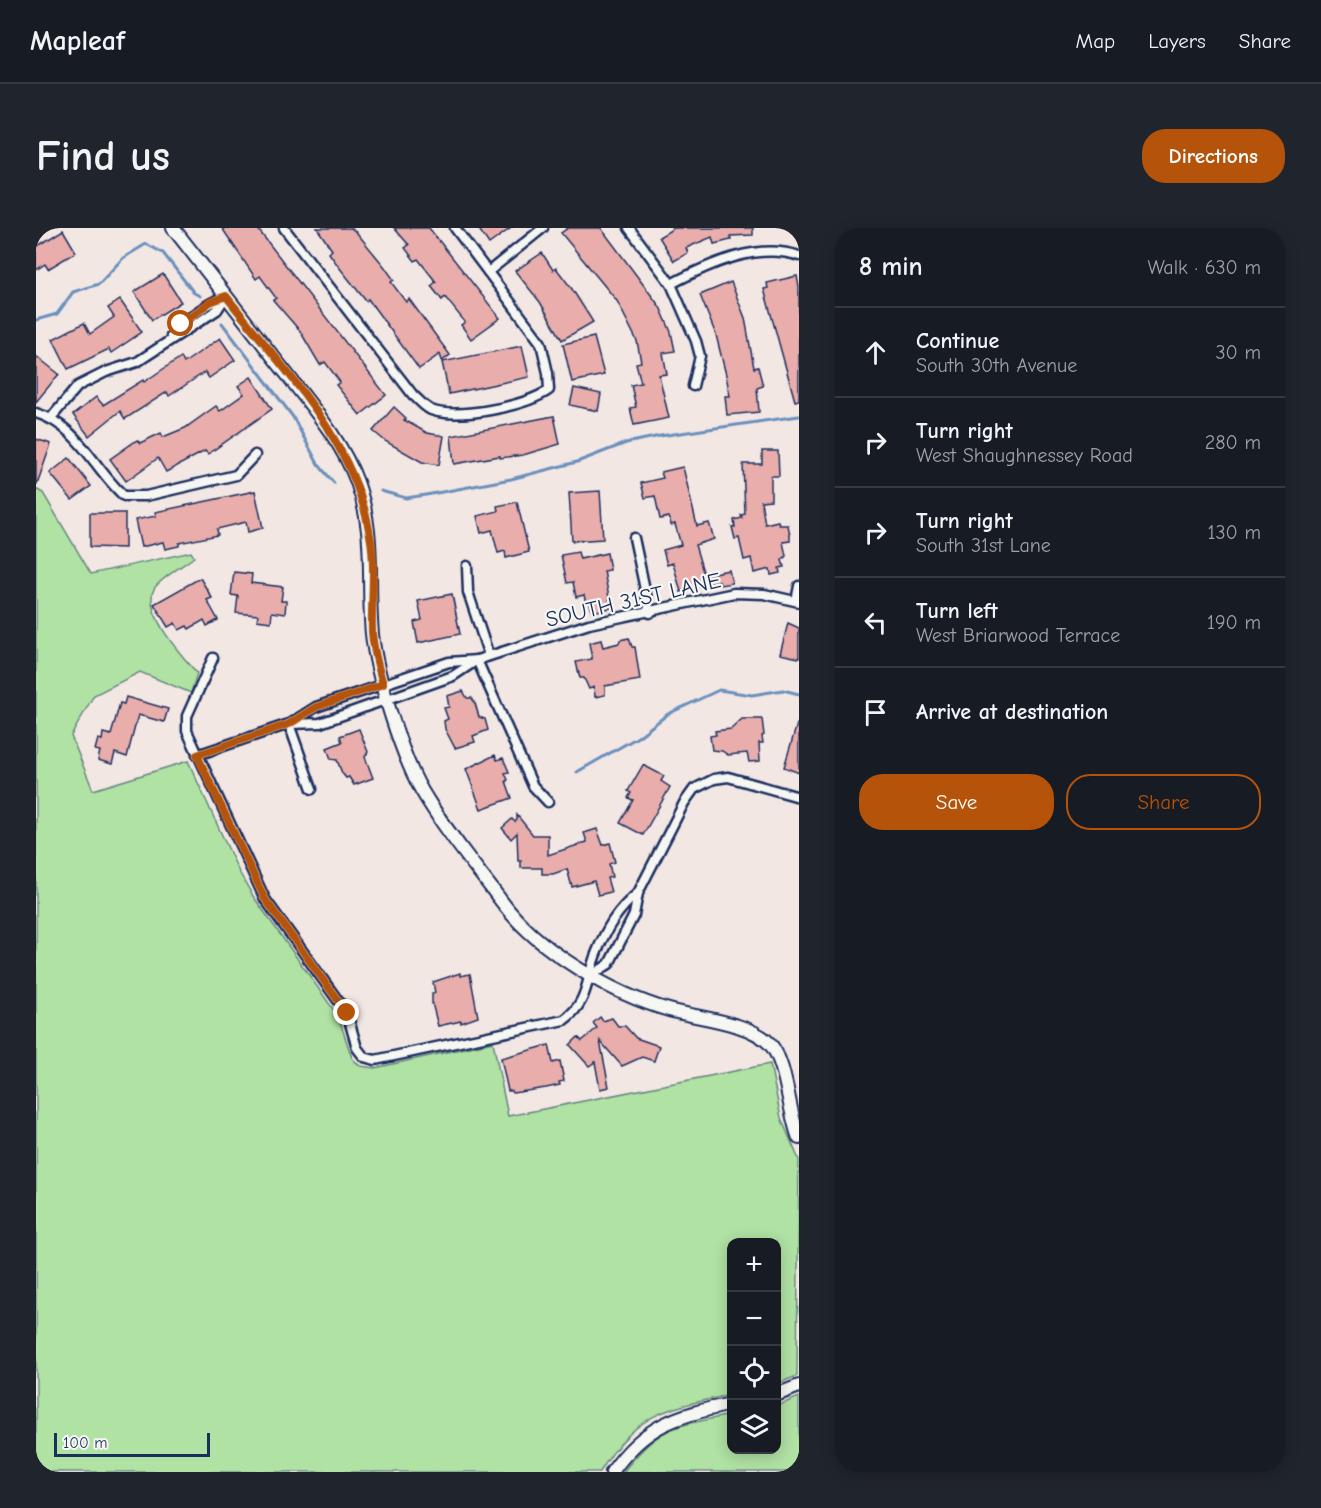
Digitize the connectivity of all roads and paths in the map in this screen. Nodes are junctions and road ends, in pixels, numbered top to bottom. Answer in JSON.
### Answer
{"nodes":[{"id":1,"x":173,"y":228,"type":"edge"},
{"id":2,"x":284,"y":228,"type":"edge"},
{"id":3,"x":455,"y":228,"type":"edge"},
{"id":4,"x":543,"y":228,"type":"edge"},
{"id":5,"x":629,"y":228,"type":"edge"},
{"id":6,"x":799,"y":256,"type":"edge"},
{"id":7,"x":488,"y":272,"type":"junction"},
{"id":8,"x":671,"y":284,"type":"junction"},
{"id":9,"x":226,"y":296,"type":"junction"},
{"id":10,"x":693,"y":386,"type":"dead end"},
{"id":11,"x":36,"y":413,"type":"edge"},
{"id":12,"x":51,"y":418,"type":"junction"},
{"id":13,"x":255,"y":455,"type":"dead end"},
{"id":14,"x":634,"y":538,"type":"dead end"},
{"id":15,"x":467,"y":566,"type":"dead end"},
{"id":16,"x":799,"y":586,"type":"edge"},
{"id":17,"x":797,"y":602,"type":"edge"},
{"id":18,"x":650,"y":613,"type":"junction"},
{"id":19,"x":489,"y":656,"type":"junction"},
{"id":20,"x":213,"y":658,"type":"dead end"},
{"id":21,"x":477,"y":660,"type":"junction"},
{"id":22,"x":425,"y":670,"type":"junction"},
{"id":23,"x":383,"y":684,"type":"junction"},
{"id":24,"x":430,"y":684,"type":"junction"},
{"id":25,"x":388,"y":699,"type":"junction"},
{"id":26,"x":336,"y":700,"type":"junction"},
{"id":27,"x":341,"y":715,"type":"junction"},
{"id":28,"x":289,"y":724,"type":"junction"},
{"id":29,"x":197,"y":755,"type":"junction"},
{"id":30,"x":312,"y":789,"type":"dead end"},
{"id":31,"x":799,"y":797,"type":"edge"},
{"id":32,"x":548,"y":802,"type":"dead end"},
{"id":33,"x":638,"y":893,"type":"junction"},
{"id":34,"x":592,"y":975,"type":"junction"},
{"id":35,"x":799,"y":1138,"type":"edge"},
{"id":36,"x":799,"y":1386,"type":"edge"},
{"id":37,"x":781,"y":1393,"type":"edge"},
{"id":38,"x":727,"y":1405,"type":"edge"},
{"id":39,"x":612,"y":1472,"type":"edge"}],
"edges":[{"from":1,"to":9,"type":"street"},
{"from":2,"to":7,"type":"street"},
{"from":3,"to":7,"type":"street"},
{"from":4,"to":7,"type":"street"},
{"from":5,"to":8,"type":"street"},
{"from":6,"to":8,"type":"street"},
{"from":8,"to":10,"type":"street"},
{"from":9,"to":12,"type":"street"},
{"from":9,"to":23,"type":"street"},
{"from":11,"to":12,"type":"street"},
{"from":12,"to":13,"type":"street"},
{"from":14,"to":18,"type":"street"},
{"from":15,"to":19,"type":"street"},
{"from":16,"to":17,"type":"street"},
{"from":17,"to":18,"type":"street","name":"SOUTH 31ST LANE"},
{"from":18,"to":19,"type":"street","name":"SOUTH 31ST LANE"},
{"from":19,"to":21,"type":"street","name":"SOUTH 31ST LANE"},
{"from":20,"to":29,"type":"street"},
{"from":21,"to":22,"type":"street","name":"SOUTH 31ST LANE"},
{"from":21,"to":24,"type":"street","name":"SOUTH 31ST LANE"},
{"from":21,"to":32,"type":"street"},
{"from":22,"to":23,"type":"street","name":"SOUTH 31ST LANE"},
{"from":22,"to":24,"type":"street"},
{"from":23,"to":25,"type":"street"},
{"from":23,"to":26,"type":"street","name":"SOUTH 31ST LANE"},
{"from":24,"to":25,"type":"street","name":"SOUTH 31ST LANE"},
{"from":25,"to":27,"type":"street","name":"SOUTH 31ST LANE"},
{"from":25,"to":34,"type":"street"},
{"from":26,"to":27,"type":"street"},
{"from":26,"to":28,"type":"street","name":"SOUTH 31ST LANE"},
{"from":27,"to":28,"type":"street","name":"SOUTH 31ST LANE"},
{"from":28,"to":29,"type":"street","name":"SOUTH 31ST LANE"},
{"from":28,"to":30,"type":"street"},
{"from":29,"to":34,"type":"street"},
{"from":31,"to":33,"type":"street"},
{"from":33,"to":34,"type":"street"},
{"from":33,"to":34,"type":"street"},
{"from":34,"to":35,"type":"street"},
{"from":36,"to":37,"type":"street"},
{"from":38,"to":39,"type":"street"}]}
